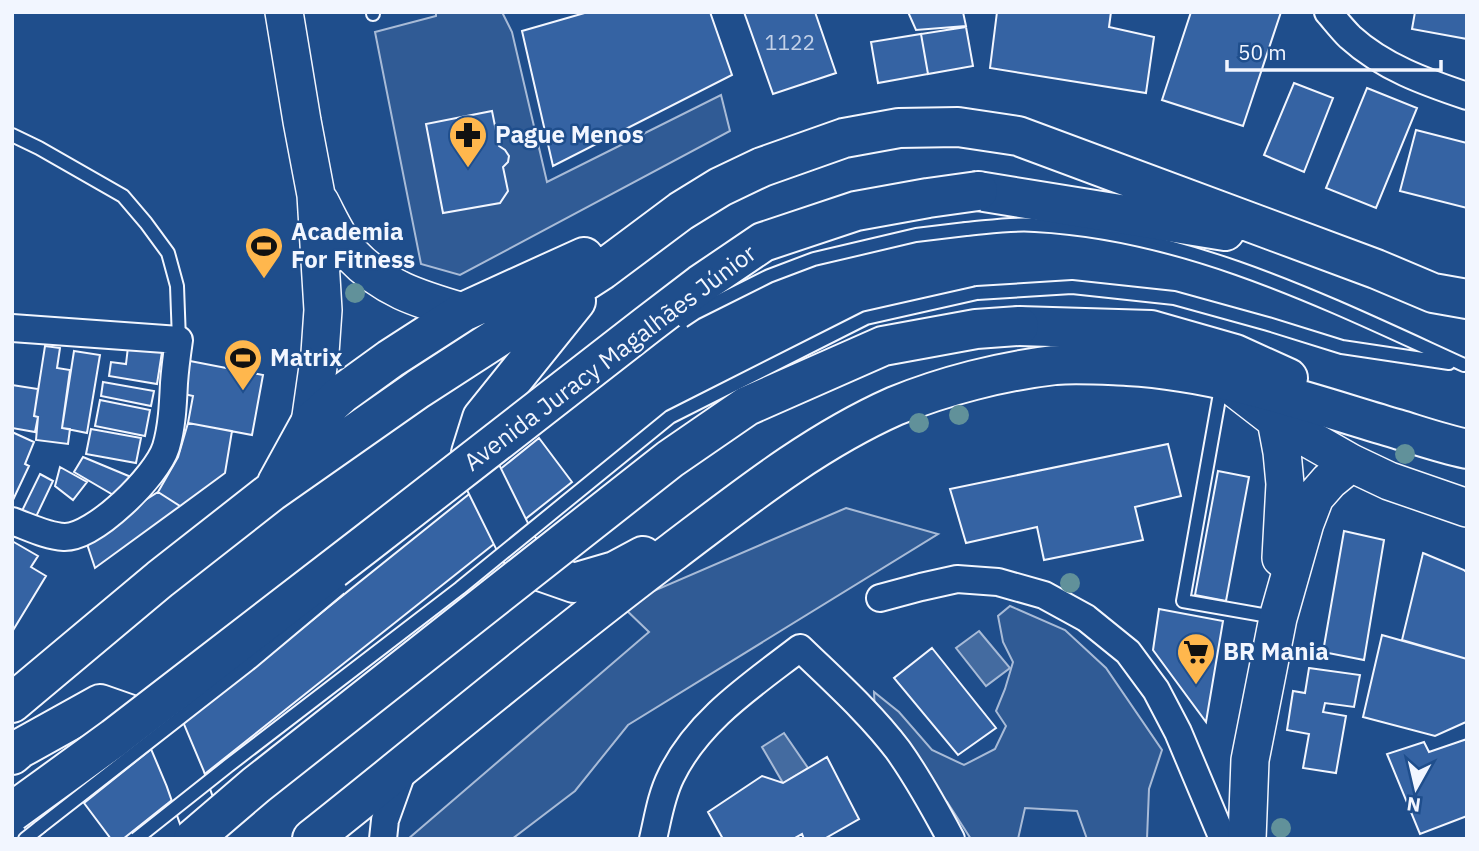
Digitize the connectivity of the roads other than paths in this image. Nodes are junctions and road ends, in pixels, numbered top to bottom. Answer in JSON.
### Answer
{"nodes":[{"id":1,"x":284,"y":12,"type":"edge"},
{"id":2,"x":1328,"y":12,"type":"edge"},
{"id":3,"x":1467,"y":96,"type":"edge"},
{"id":4,"x":12,"y":135,"type":"edge"},
{"id":5,"x":316,"y":195,"type":"junction"},
{"id":6,"x":681,"y":211,"type":"junction"},
{"id":7,"x":1310,"y":245,"type":"junction"},
{"id":8,"x":602,"y":270,"type":"junction"},
{"id":9,"x":1467,"y":299,"type":"edge"},
{"id":10,"x":463,"y":312,"type":"junction"},
{"id":11,"x":675,"y":327,"type":"dead end"},
{"id":12,"x":12,"y":328,"type":"edge"},
{"id":13,"x":179,"y":340,"type":"junction"},
{"id":14,"x":1466,"y":366,"type":"edge"},
{"id":15,"x":1223,"y":379,"type":"junction"},
{"id":16,"x":1359,"y":418,"type":"junction"},
{"id":17,"x":1276,"y":420,"type":"junction"},
{"id":18,"x":310,"y":423,"type":"junction"},
{"id":19,"x":1467,"y":449,"type":"edge"},
{"id":20,"x":493,"y":462,"type":"dead end"},
{"id":21,"x":1351,"y":463,"type":"junction"},
{"id":22,"x":473,"y":479,"type":"dead end"},
{"id":23,"x":271,"y":492,"type":"junction"},
{"id":24,"x":1467,"y":508,"type":"edge"},
{"id":25,"x":722,"y":515,"type":"junction"},
{"id":26,"x":12,"y":521,"type":"edge"},
{"id":27,"x":351,"y":579,"type":"dead end"},
{"id":28,"x":880,"y":598,"type":"dead end"},
{"id":29,"x":1278,"y":618,"type":"junction"},
{"id":30,"x":12,"y":703,"type":"edge"},
{"id":31,"x":12,"y":755,"type":"edge"},
{"id":32,"x":404,"y":766,"type":"junction"},
{"id":33,"x":12,"y":812,"type":"edge"},
{"id":34,"x":25,"y":839,"type":"edge"},
{"id":35,"x":136,"y":839,"type":"edge"},
{"id":36,"x":193,"y":839,"type":"edge"},
{"id":37,"x":204,"y":839,"type":"edge"},
{"id":38,"x":312,"y":839,"type":"edge"},
{"id":39,"x":383,"y":839,"type":"edge"},
{"id":40,"x":653,"y":839,"type":"edge"},
{"id":41,"x":951,"y":839,"type":"edge"},
{"id":42,"x":1223,"y":839,"type":"edge"},
{"id":43,"x":1247,"y":839,"type":"edge"}],
"edges":[{"from":1,"to":5,"type":"street"},
{"from":2,"to":3,"type":"street"},
{"from":4,"to":13,"type":"lane"},
{"from":5,"to":10,"type":"street"},
{"from":5,"to":18,"type":"street"},
{"from":6,"to":7,"type":"main road","name":"Avenida Juracy Magalhães Júnior"},
{"from":6,"to":8,"type":"main road","name":"Avenida Juracy Magalhães Júnior"},
{"from":6,"to":10,"type":"main road"},
{"from":7,"to":9,"type":"main road","name":"Avenida Juracy Magalhães Júnior"},
{"from":7,"to":33,"type":"main road","name":"Avenida Juracy Magalhães Júnior","bridge":true},
{"from":8,"to":23,"type":"main road","name":"Avenida Juracy Magalhães Júnior"},
{"from":8,"to":25,"type":"main road"},
{"from":10,"to":18,"type":"main road"},
{"from":11,"to":14,"type":"lane","bridge":true},
{"from":12,"to":13,"type":"street"},
{"from":13,"to":26,"type":"street"},
{"from":14,"to":35,"type":"lane","bridge":true},
{"from":15,"to":16,"type":"main road"},
{"from":15,"to":17,"type":"street"},
{"from":15,"to":25,"type":"main road"},
{"from":15,"to":29,"type":"lane"},
{"from":16,"to":19,"type":"main road"},
{"from":16,"to":36,"type":"main road","bridge":true},
{"from":17,"to":21,"type":"street"},
{"from":17,"to":29,"type":"street"},
{"from":18,"to":23,"type":"main road"},
{"from":20,"to":22,"type":"lane"},
{"from":21,"to":24,"type":"street"},
{"from":21,"to":29,"type":"street"},
{"from":23,"to":30,"type":"main road","name":"Avenida Juracy Magalhães Júnior"},
{"from":25,"to":32,"type":"main road"},
{"from":27,"to":34,"type":"lane","bridge":true},
{"from":28,"to":42,"type":"street"},
{"from":29,"to":43,"type":"street"},
{"from":31,"to":37,"type":"main road"},
{"from":32,"to":38,"type":"main road"},
{"from":32,"to":39,"type":"street"},
{"from":40,"to":41,"type":"street"}]}
